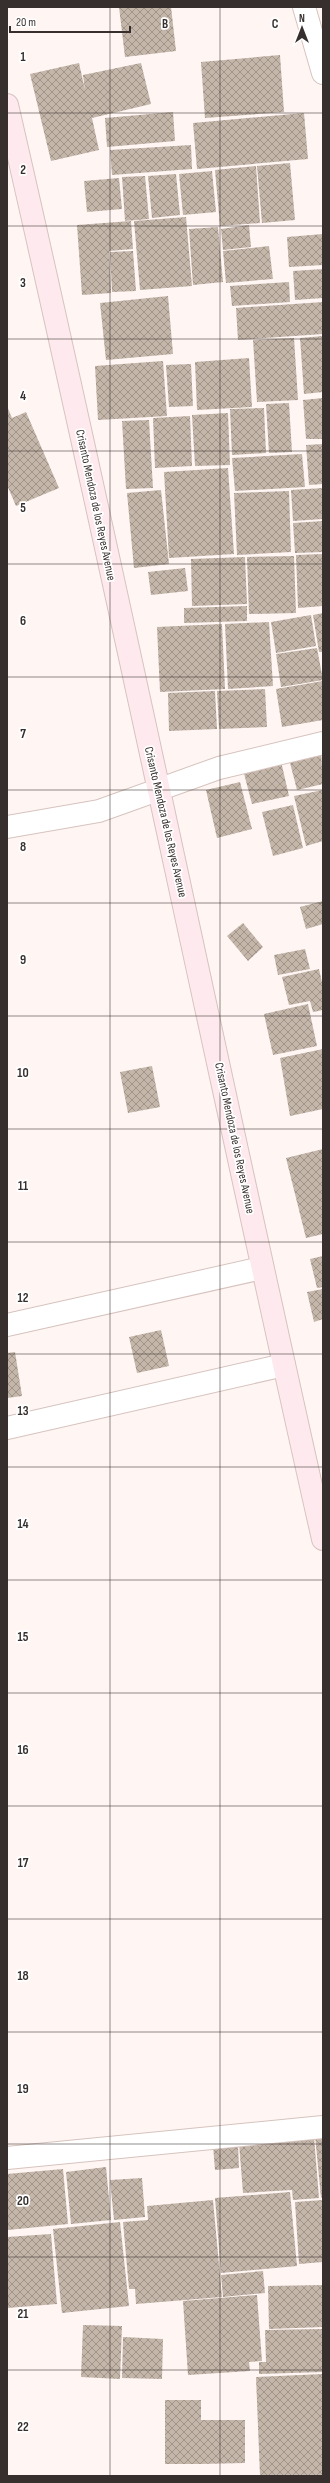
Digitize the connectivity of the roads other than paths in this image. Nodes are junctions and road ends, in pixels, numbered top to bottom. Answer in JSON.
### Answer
{"nodes":[{"id":1,"x":304,"y":7,"type":"edge"},
{"id":2,"x":323,"y":73,"type":"edge"},
{"id":3,"x":7,"y":105,"type":"edge"},
{"id":4,"x":323,"y":743,"type":"edge"},
{"id":5,"x":160,"y":789,"type":"junction"},
{"id":6,"x":7,"y":828,"type":"edge"},
{"id":7,"x":262,"y":1268,"type":"junction"},
{"id":8,"x":7,"y":1326,"type":"edge"},
{"id":9,"x":284,"y":1365,"type":"junction"},
{"id":10,"x":7,"y":1428,"type":"edge"},
{"id":11,"x":323,"y":1539,"type":"edge"},
{"id":12,"x":323,"y":2127,"type":"edge"},
{"id":13,"x":7,"y":2158,"type":"edge"}],
"edges":[{"from":1,"to":2,"type":"street"},
{"from":3,"to":5,"type":"main road","name":"Crisanto Mendoza de los Reyes Avenue"},
{"from":4,"to":5,"type":"street"},
{"from":5,"to":6,"type":"street"},
{"from":5,"to":7,"type":"main road","name":"Crisanto Mendoza de los Reyes Avenue"},
{"from":7,"to":8,"type":"street"},
{"from":7,"to":9,"type":"main road","name":"Crisanto Mendoza de los Reyes Avenue"},
{"from":9,"to":10,"type":"street"},
{"from":9,"to":11,"type":"main road","name":"Crisanto Mendoza de los Reyes Avenue"},
{"from":12,"to":13,"type":"street"}]}
